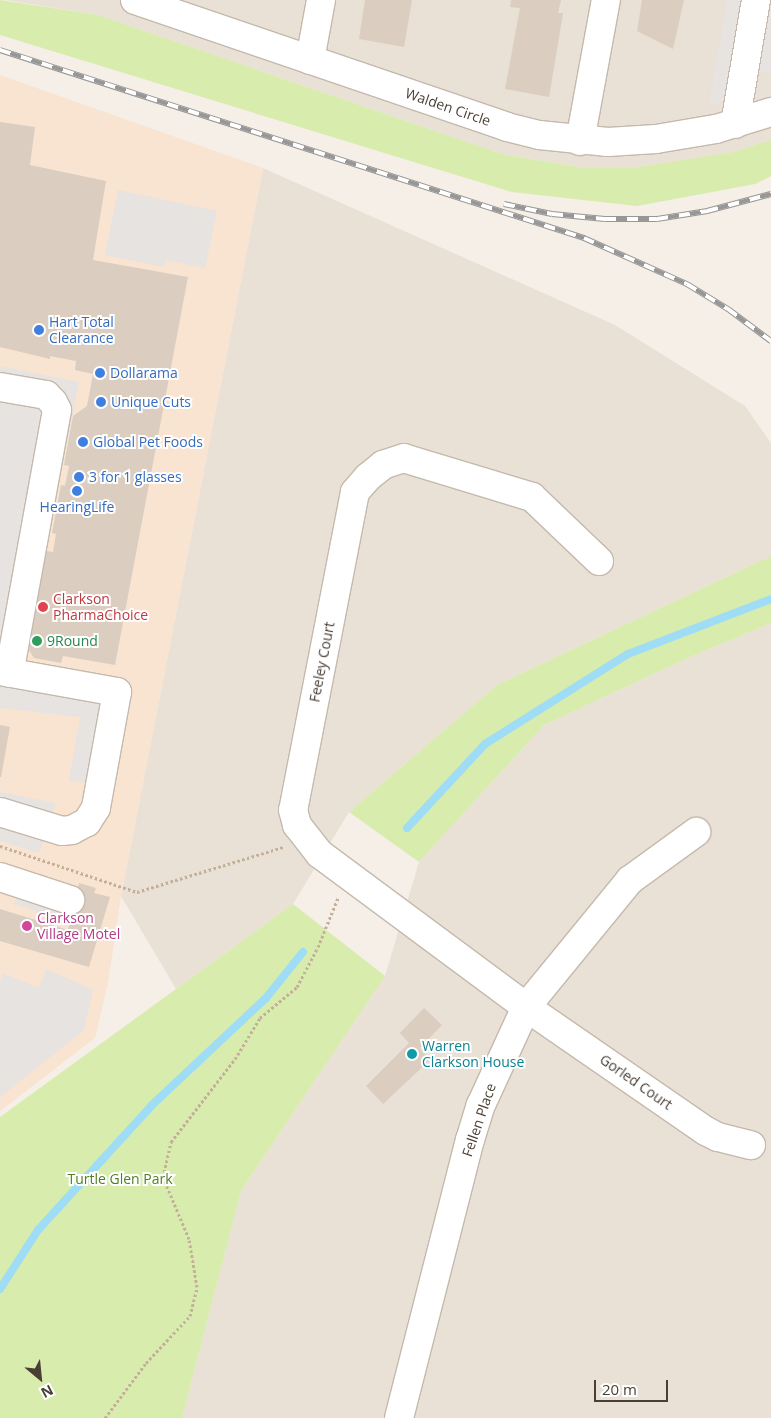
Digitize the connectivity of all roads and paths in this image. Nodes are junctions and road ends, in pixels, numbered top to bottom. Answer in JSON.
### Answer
{"nodes":[{"id":1,"x":135,"y":0,"type":"edge"},
{"id":2,"x":322,"y":0,"type":"edge"},
{"id":3,"x":606,"y":0,"type":"edge"},
{"id":4,"x":756,"y":0,"type":"edge"},
{"id":5,"x":310,"y":60,"type":"junction"},
{"id":6,"x":771,"y":112,"type":"edge"},
{"id":7,"x":735,"y":124,"type":"junction"},
{"id":8,"x":580,"y":141,"type":"junction"},
{"id":9,"x":0,"y":387,"type":"edge"},
{"id":10,"x":598,"y":561,"type":"dead end"},
{"id":11,"x":5,"y":672,"type":"edge"},
{"id":12,"x":0,"y":812,"type":"edge"},
{"id":13,"x":696,"y":832,"type":"dead end"},
{"id":14,"x":308,"y":840,"type":"junction"},
{"id":15,"x":0,"y":846,"type":"edge"},
{"id":16,"x":348,"y":874,"type":"junction"},
{"id":17,"x":0,"y":878,"type":"edge"},
{"id":18,"x":70,"y":900,"type":"dead end"},
{"id":19,"x":526,"y":1006,"type":"junction"},
{"id":20,"x":751,"y":1145,"type":"dead end"},
{"id":21,"x":105,"y":1418,"type":"edge"},
{"id":22,"x":398,"y":1418,"type":"edge"}],
"edges":[{"from":1,"to":5,"type":"street","name":"Walden Circle"},
{"from":2,"to":5,"type":"street"},
{"from":3,"to":8,"type":"street"},
{"from":4,"to":7,"type":"street"},
{"from":5,"to":8,"type":"street","name":"Walden Circle"},
{"from":6,"to":7,"type":"street","name":"Walden Circle"},
{"from":7,"to":8,"type":"street","name":"Walden Circle"},
{"from":9,"to":11,"type":"street"},
{"from":10,"to":14,"type":"street","name":"Feeley Court"},
{"from":11,"to":12,"type":"street"},
{"from":13,"to":19,"type":"street","name":"Fellen Place"},
{"from":14,"to":15,"type":"path"},
{"from":14,"to":16,"type":"street","name":"Feeley Court"},
{"from":16,"to":19,"type":"street","name":"Feeley Court"},
{"from":16,"to":21,"type":"path"},
{"from":17,"to":18,"type":"street"},
{"from":19,"to":20,"type":"street","name":"Gorled Court"},
{"from":19,"to":22,"type":"street","name":"Fellen Place"}]}
